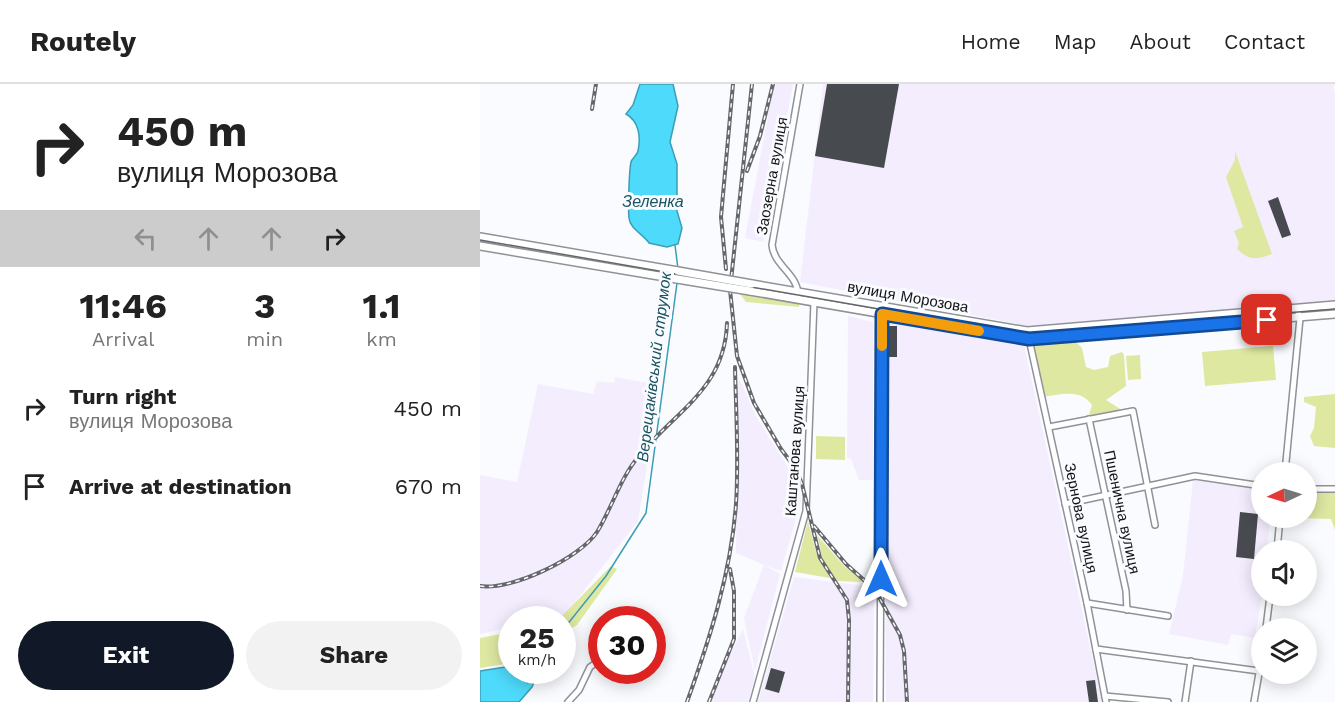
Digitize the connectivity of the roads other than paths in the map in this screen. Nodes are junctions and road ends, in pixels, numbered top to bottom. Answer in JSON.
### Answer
{"nodes":[{"id":1,"x":800,"y":84,"type":"edge"},
{"id":2,"x":480,"y":237,"type":"edge"},
{"id":3,"x":480,"y":246,"type":"edge"},
{"id":4,"x":677,"y":275,"type":"junction"},
{"id":5,"x":798,"y":295,"type":"junction"},
{"id":6,"x":814,"y":302,"type":"junction"},
{"id":7,"x":1335,"y":305,"type":"edge"},
{"id":8,"x":1297,"y":309,"type":"junction"},
{"id":9,"x":917,"y":312,"type":"junction"},
{"id":10,"x":882,"y":314,"type":"junction"},
{"id":11,"x":1335,"y":314,"type":"edge"},
{"id":12,"x":1300,"y":318,"type":"junction"},
{"id":13,"x":916,"y":320,"type":"junction"},
{"id":14,"x":1014,"y":333,"type":"junction"},
{"id":15,"x":1029,"y":339,"type":"junction"},
{"id":16,"x":1089,"y":419,"type":"junction"},
{"id":17,"x":1049,"y":427,"type":"junction"},
{"id":18,"x":1286,"y":462,"type":"edge"},
{"id":19,"x":1251,"y":484,"type":"edge"},
{"id":20,"x":1148,"y":487,"type":"junction"},
{"id":21,"x":1317,"y":489,"type":"edge"},
{"id":22,"x":1335,"y":489,"type":"edge"},
{"id":23,"x":1106,"y":496,"type":"junction"},
{"id":24,"x":1065,"y":504,"type":"junction"},
{"id":25,"x":1155,"y":525,"type":"dead end"},
{"id":26,"x":1087,"y":603,"type":"junction"},
{"id":27,"x":1128,"y":610,"type":"junction"},
{"id":28,"x":1168,"y":616,"type":"dead end"},
{"id":29,"x":1096,"y":649,"type":"junction"},
{"id":30,"x":1191,"y":661,"type":"junction"},
{"id":31,"x":1251,"y":670,"type":"edge"},
{"id":32,"x":588,"y":671,"type":"edge"},
{"id":33,"x":1257,"y":684,"type":"edge"},
{"id":34,"x":1105,"y":699,"type":"edge"},
{"id":35,"x":568,"y":702,"type":"edge"},
{"id":36,"x":753,"y":702,"type":"edge"},
{"id":37,"x":880,"y":702,"type":"edge"},
{"id":38,"x":1168,"y":702,"type":"edge"},
{"id":39,"x":1185,"y":702,"type":"edge"},
{"id":40,"x":1254,"y":702,"type":"edge"}],
"edges":[{"from":1,"to":5,"type":"street","name":"Заозерна вулиця"},
{"from":2,"to":4,"type":"main road","name":"вулиця Морозова"},
{"from":3,"to":4,"type":"main road","name":"вулиця Морозова"},
{"from":4,"to":5,"type":"main road","name":"вулиця Морозова","bridge":true},
{"from":5,"to":6,"type":"main road","name":"вулиця Морозова"},
{"from":5,"to":9,"type":"main road","name":"вулиця Морозова"},
{"from":6,"to":10,"type":"main road","name":"вулиця Морозова"},
{"from":6,"to":36,"type":"street","name":"Каштанова вулиця"},
{"from":7,"to":8,"type":"main road","name":"вулиця Морозова"},
{"from":8,"to":12,"type":"street"},
{"from":8,"to":14,"type":"main road","name":"вулиця Морозова"},
{"from":9,"to":13,"type":"main road"},
{"from":9,"to":14,"type":"main road","name":"вулиця Морозова"},
{"from":10,"to":13,"type":"main road","name":"вулиця Морозова"},
{"from":10,"to":37,"type":"street"},
{"from":11,"to":12,"type":"main road","name":"вулиця Морозова"},
{"from":12,"to":15,"type":"main road","name":"вулиця Морозова"},
{"from":12,"to":18,"type":"street"},
{"from":13,"to":14,"type":"main road","name":"вулиця Морозова"},
{"from":14,"to":15,"type":"main road","name":"вулиця Морозова"},
{"from":15,"to":17,"type":"street","name":"Зернова вулиця"},
{"from":16,"to":17,"type":"street"},
{"from":16,"to":20,"type":"street"},
{"from":16,"to":23,"type":"street","name":"Пшенична вулиця"},
{"from":17,"to":24,"type":"street","name":"Зернова вулиця"},
{"from":19,"to":20,"type":"street"},
{"from":20,"to":23,"type":"street"},
{"from":20,"to":25,"type":"street"},
{"from":21,"to":22,"type":"street"},
{"from":23,"to":24,"type":"street"},
{"from":23,"to":27,"type":"street","name":"Пшенична вулиця"},
{"from":24,"to":26,"type":"street","name":"Зернова вулиця"},
{"from":26,"to":27,"type":"street"},
{"from":26,"to":29,"type":"street","name":"Зернова вулиця"},
{"from":27,"to":28,"type":"street"},
{"from":29,"to":30,"type":"street"},
{"from":29,"to":34,"type":"street","name":"Зернова вулиця"},
{"from":30,"to":31,"type":"street"},
{"from":30,"to":39,"type":"street"},
{"from":32,"to":35,"type":"street"},
{"from":33,"to":40,"type":"street"},
{"from":34,"to":38,"type":"street"}]}
